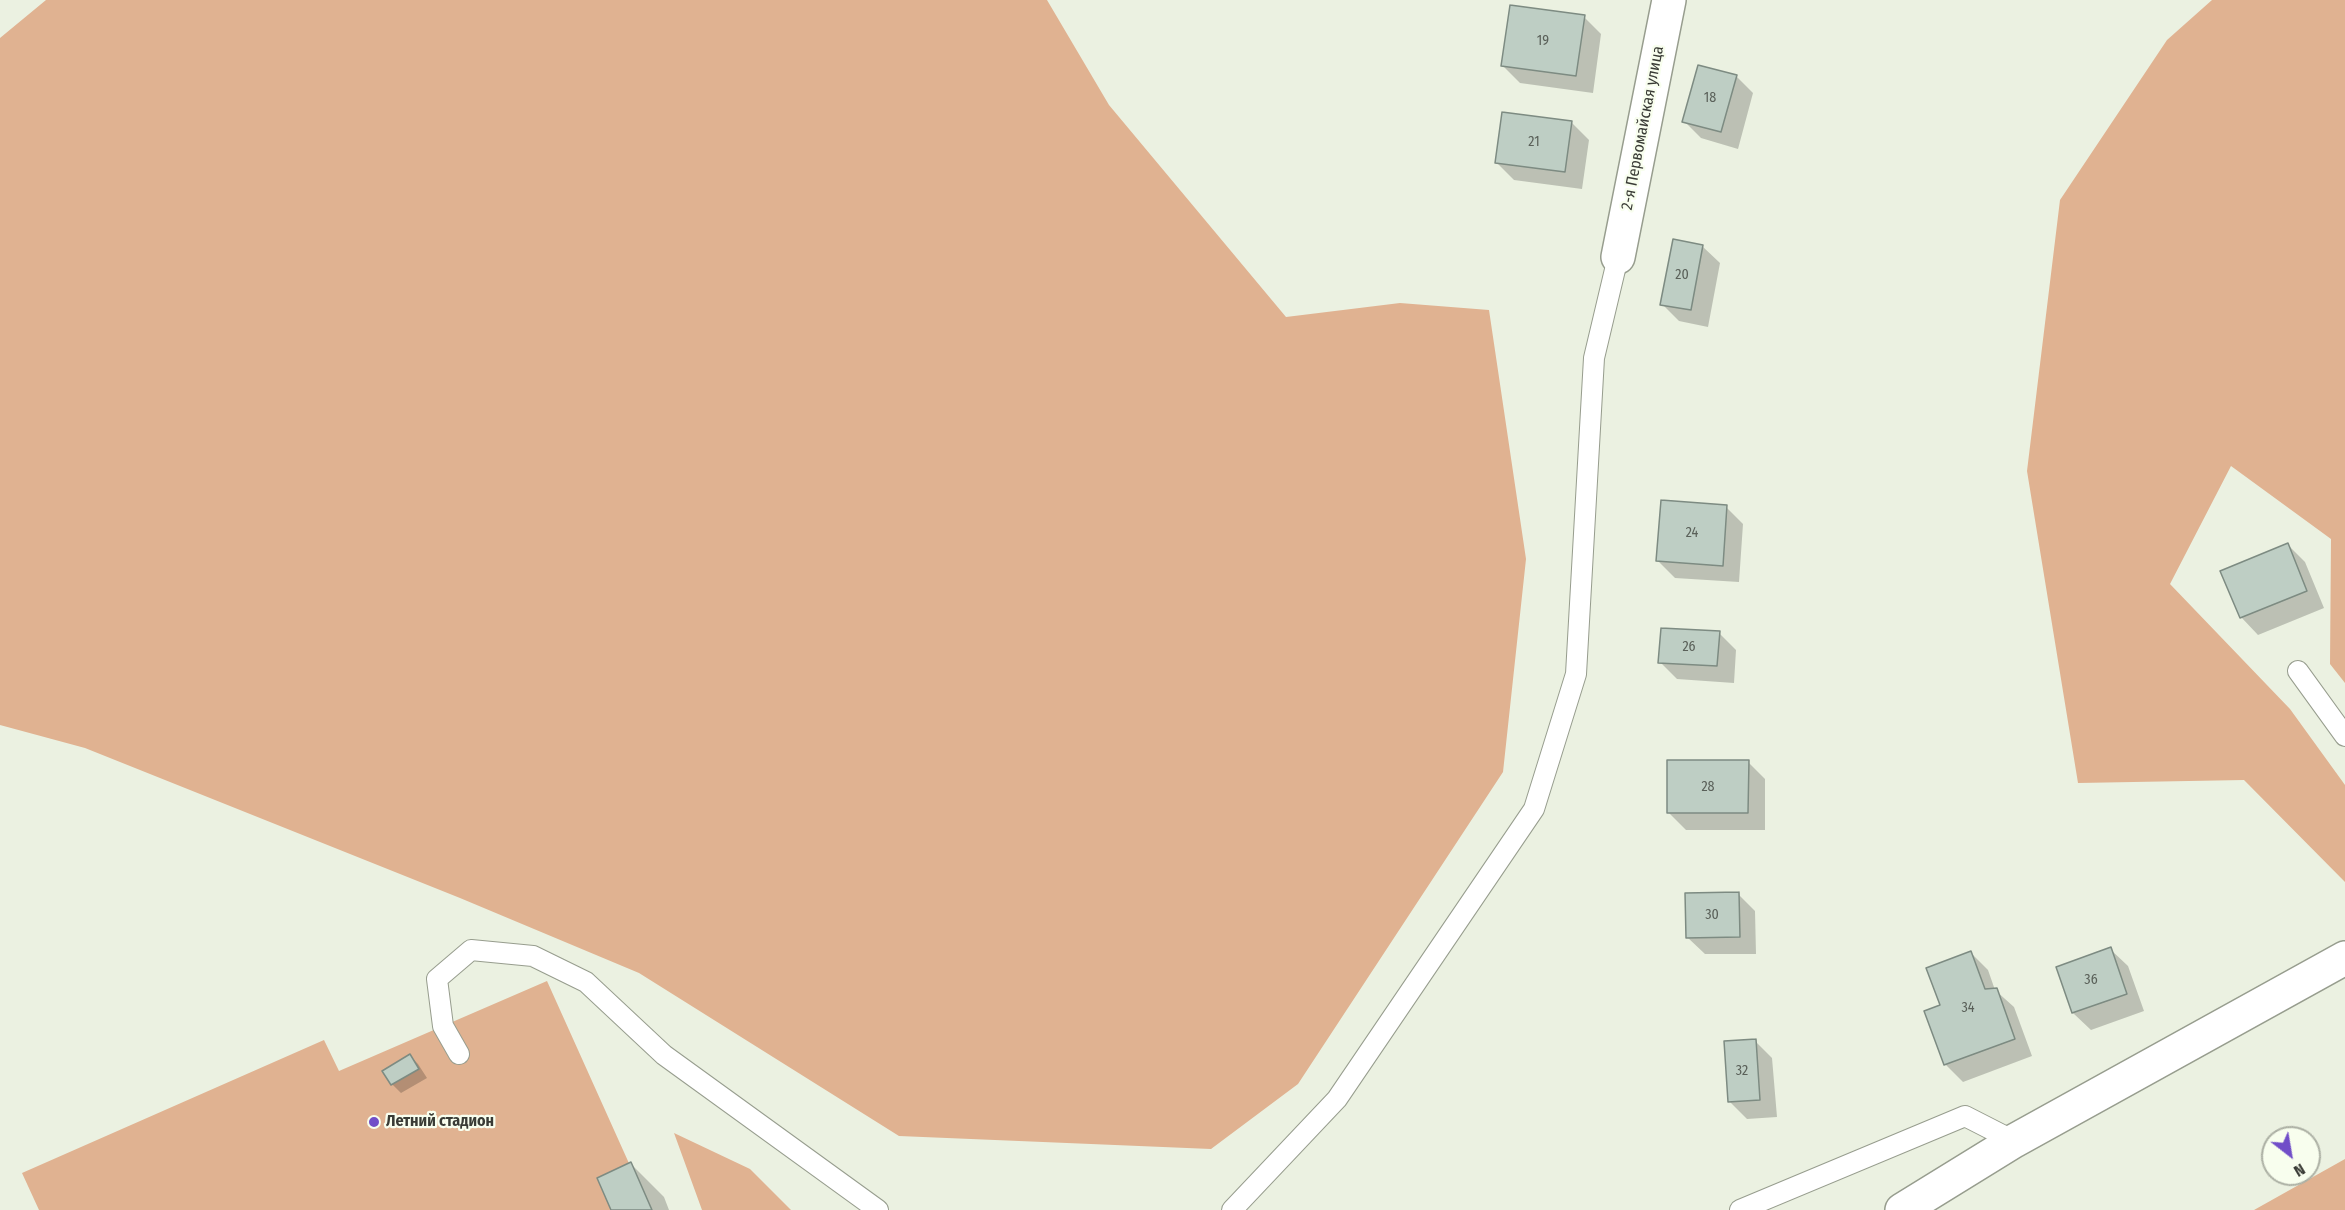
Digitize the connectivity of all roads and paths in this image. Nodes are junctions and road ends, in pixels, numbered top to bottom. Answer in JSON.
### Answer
{"nodes":[{"id":1,"x":1669,"y":0,"type":"edge"},
{"id":2,"x":1618,"y":257,"type":"joint"},
{"id":3,"x":2298,"y":671,"type":"dead end"},
{"id":4,"x":2345,"y":736,"type":"edge"},
{"id":5,"x":2345,"y":958,"type":"edge"},
{"id":6,"x":459,"y":1054,"type":"dead end"},
{"id":7,"x":2014,"y":1142,"type":"junction"},
{"id":8,"x":878,"y":1210,"type":"edge"},
{"id":9,"x":1232,"y":1210,"type":"edge"},
{"id":10,"x":1740,"y":1210,"type":"edge"},
{"id":11,"x":1902,"y":1210,"type":"edge"}],
"edges":[{"from":1,"to":2,"type":"street","name":"2-я Первомайская улица"},
{"from":2,"to":9,"type":"lane"},
{"from":3,"to":4,"type":"lane"},
{"from":5,"to":7,"type":"street"},
{"from":6,"to":8,"type":"lane"},
{"from":7,"to":10,"type":"lane"},
{"from":7,"to":11,"type":"street"}]}
